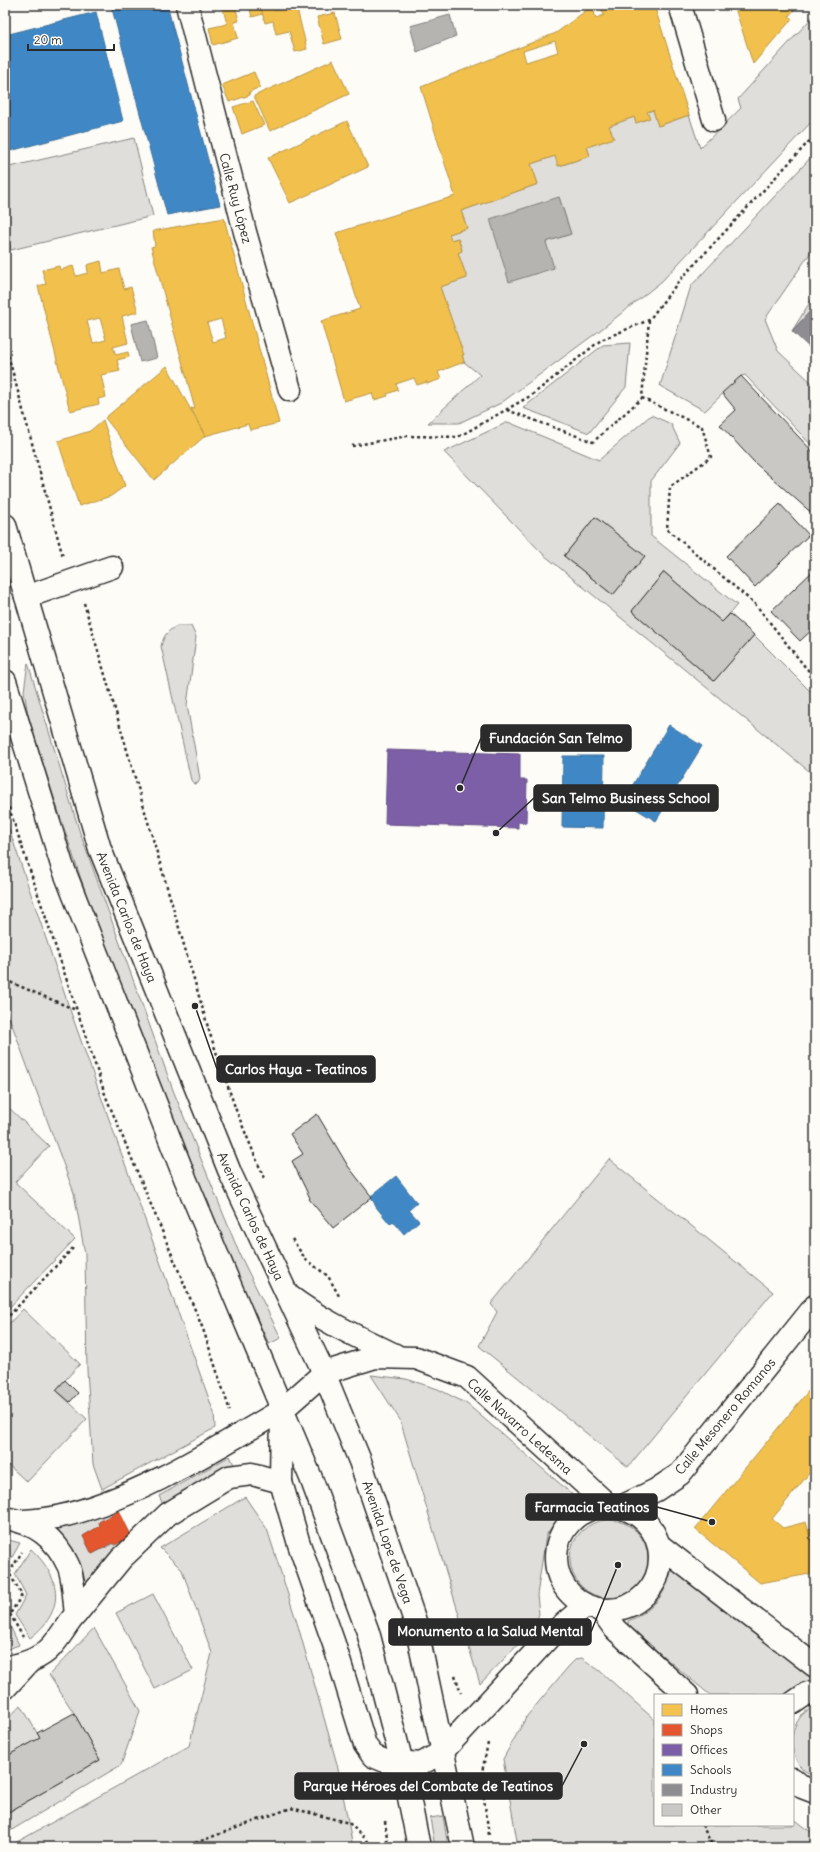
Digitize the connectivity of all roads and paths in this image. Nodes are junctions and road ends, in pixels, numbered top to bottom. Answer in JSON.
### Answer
{"nodes":[{"id":1,"x":187,"y":5,"type":"edge"},
{"id":2,"x":680,"y":5,"type":"edge"},
{"id":3,"x":714,"y":120,"type":"dead end"},
{"id":4,"x":815,"y":136,"type":"edge"},
{"id":5,"x":649,"y":320,"type":"junction"},
{"id":6,"x":5,"y":344,"type":"edge"},
{"id":7,"x":290,"y":390,"type":"dead end"},
{"id":8,"x":642,"y":398,"type":"junction"},
{"id":9,"x":507,"y":410,"type":"junction"},
{"id":10,"x":352,"y":446,"type":"dead end"},
{"id":11,"x":5,"y":525,"type":"edge"},
{"id":12,"x":112,"y":567,"type":"dead end"},
{"id":13,"x":78,"y":580,"type":"junction"},
{"id":14,"x":26,"y":597,"type":"junction"},
{"id":15,"x":815,"y":677,"type":"edge"},
{"id":16,"x":5,"y":681,"type":"edge"},
{"id":17,"x":5,"y":796,"type":"edge"},
{"id":18,"x":5,"y":980,"type":"edge"},
{"id":19,"x":77,"y":1010,"type":"junction"},
{"id":20,"x":266,"y":1184,"type":"dead end"},
{"id":21,"x":288,"y":1234,"type":"dead end"},
{"id":22,"x":73,"y":1248,"type":"dead end"},
{"id":23,"x":288,"y":1295,"type":"junction"},
{"id":24,"x":815,"y":1306,"type":"edge"},
{"id":25,"x":5,"y":1320,"type":"edge"},
{"id":26,"x":343,"y":1330,"type":"junction"},
{"id":27,"x":400,"y":1357,"type":"junction"},
{"id":28,"x":324,"y":1373,"type":"junction"},
{"id":29,"x":282,"y":1410,"type":"junction"},
{"id":30,"x":238,"y":1435,"type":"junction"},
{"id":31,"x":281,"y":1482,"type":"junction"},
{"id":32,"x":614,"y":1506,"type":"junction"},
{"id":33,"x":14,"y":1520,"type":"edge"},
{"id":34,"x":659,"y":1545,"type":"junction"},
{"id":35,"x":5,"y":1574,"type":"edge"},
{"id":36,"x":594,"y":1609,"type":"junction"},
{"id":37,"x":5,"y":1614,"type":"edge"},
{"id":38,"x":76,"y":1614,"type":"junction"},
{"id":39,"x":29,"y":1662,"type":"junction"},
{"id":40,"x":815,"y":1666,"type":"edge"},
{"id":41,"x":5,"y":1668,"type":"edge"},
{"id":42,"x":5,"y":1688,"type":"edge"},
{"id":43,"x":815,"y":1691,"type":"edge"},
{"id":44,"x":686,"y":1694,"type":"edge"},
{"id":45,"x":794,"y":1702,"type":"edge"},
{"id":46,"x":442,"y":1752,"type":"junction"},
{"id":47,"x":402,"y":1763,"type":"junction"},
{"id":48,"x":794,"y":1780,"type":"edge"},
{"id":49,"x":815,"y":1792,"type":"edge"},
{"id":50,"x":385,"y":1819,"type":"dead end"},
{"id":51,"x":702,"y":1826,"type":"edge"},
{"id":52,"x":184,"y":1847,"type":"edge"},
{"id":53,"x":374,"y":1847,"type":"edge"},
{"id":54,"x":388,"y":1847,"type":"edge"},
{"id":55,"x":419,"y":1847,"type":"edge"},
{"id":56,"x":464,"y":1847,"type":"edge"},
{"id":57,"x":713,"y":1847,"type":"edge"}],
"edges":[{"from":1,"to":7,"type":"main road","name":"Calle Ruy López"},
{"from":2,"to":3,"type":"main road"},
{"from":4,"to":5,"type":"path"},
{"from":5,"to":8,"type":"path"},
{"from":5,"to":9,"type":"path"},
{"from":6,"to":13,"type":"path"},
{"from":8,"to":9,"type":"path"},
{"from":8,"to":15,"type":"path"},
{"from":9,"to":10,"type":"path"},
{"from":11,"to":14,"type":"main road","name":"Avenida Carlos de Haya"},
{"from":12,"to":13,"type":"main road"},
{"from":13,"to":14,"type":"main road"},
{"from":13,"to":20,"type":"path"},
{"from":14,"to":23,"type":"main road","name":"Avenida Carlos de Haya"},
{"from":16,"to":29,"type":"main road"},
{"from":17,"to":19,"type":"path"},
{"from":18,"to":19,"type":"path"},
{"from":19,"to":30,"type":"path"},
{"from":21,"to":26,"type":"path"},
{"from":22,"to":25,"type":"path"},
{"from":23,"to":26,"type":"main road"},
{"from":23,"to":28,"type":"main road","name":"Avenida Lope de Vega"},
{"from":24,"to":32,"type":"main road","name":"Calle Mesonero Romanos"},
{"from":26,"to":27,"type":"main road"},
{"from":27,"to":28,"type":"main road"},
{"from":27,"to":32,"type":"main road","name":"Calle Navarro Ledesma"},
{"from":28,"to":29,"type":"main road"},
{"from":28,"to":46,"type":"main road","name":"Avenida Lope de Vega"},
{"from":29,"to":30,"type":"main road"},
{"from":29,"to":31,"type":"main road"},
{"from":29,"to":47,"type":"main road"},
{"from":30,"to":33,"type":"main road"},
{"from":31,"to":38,"type":"main road"},
{"from":31,"to":47,"type":"main road"},
{"from":32,"to":34,"type":"main road"},
{"from":32,"to":36,"type":"main road"},
{"from":33,"to":38,"type":"main road"},
{"from":34,"to":36,"type":"main road"},
{"from":34,"to":40,"type":"main road"},
{"from":35,"to":37,"type":"path"},
{"from":36,"to":44,"type":"main road"},
{"from":36,"to":46,"type":"main road"},
{"from":38,"to":39,"type":"main road"},
{"from":39,"to":41,"type":"main road"},
{"from":39,"to":42,"type":"main road"},
{"from":43,"to":45,"type":"main road"},
{"from":46,"to":47,"type":"main road"},
{"from":46,"to":56,"type":"main road","name":"Avenida Lope de Vega"},
{"from":47,"to":55,"type":"main road"},
{"from":48,"to":49,"type":"main road"},
{"from":50,"to":54,"type":"path"},
{"from":51,"to":57,"type":"path"},
{"from":52,"to":53,"type":"path"}]}
